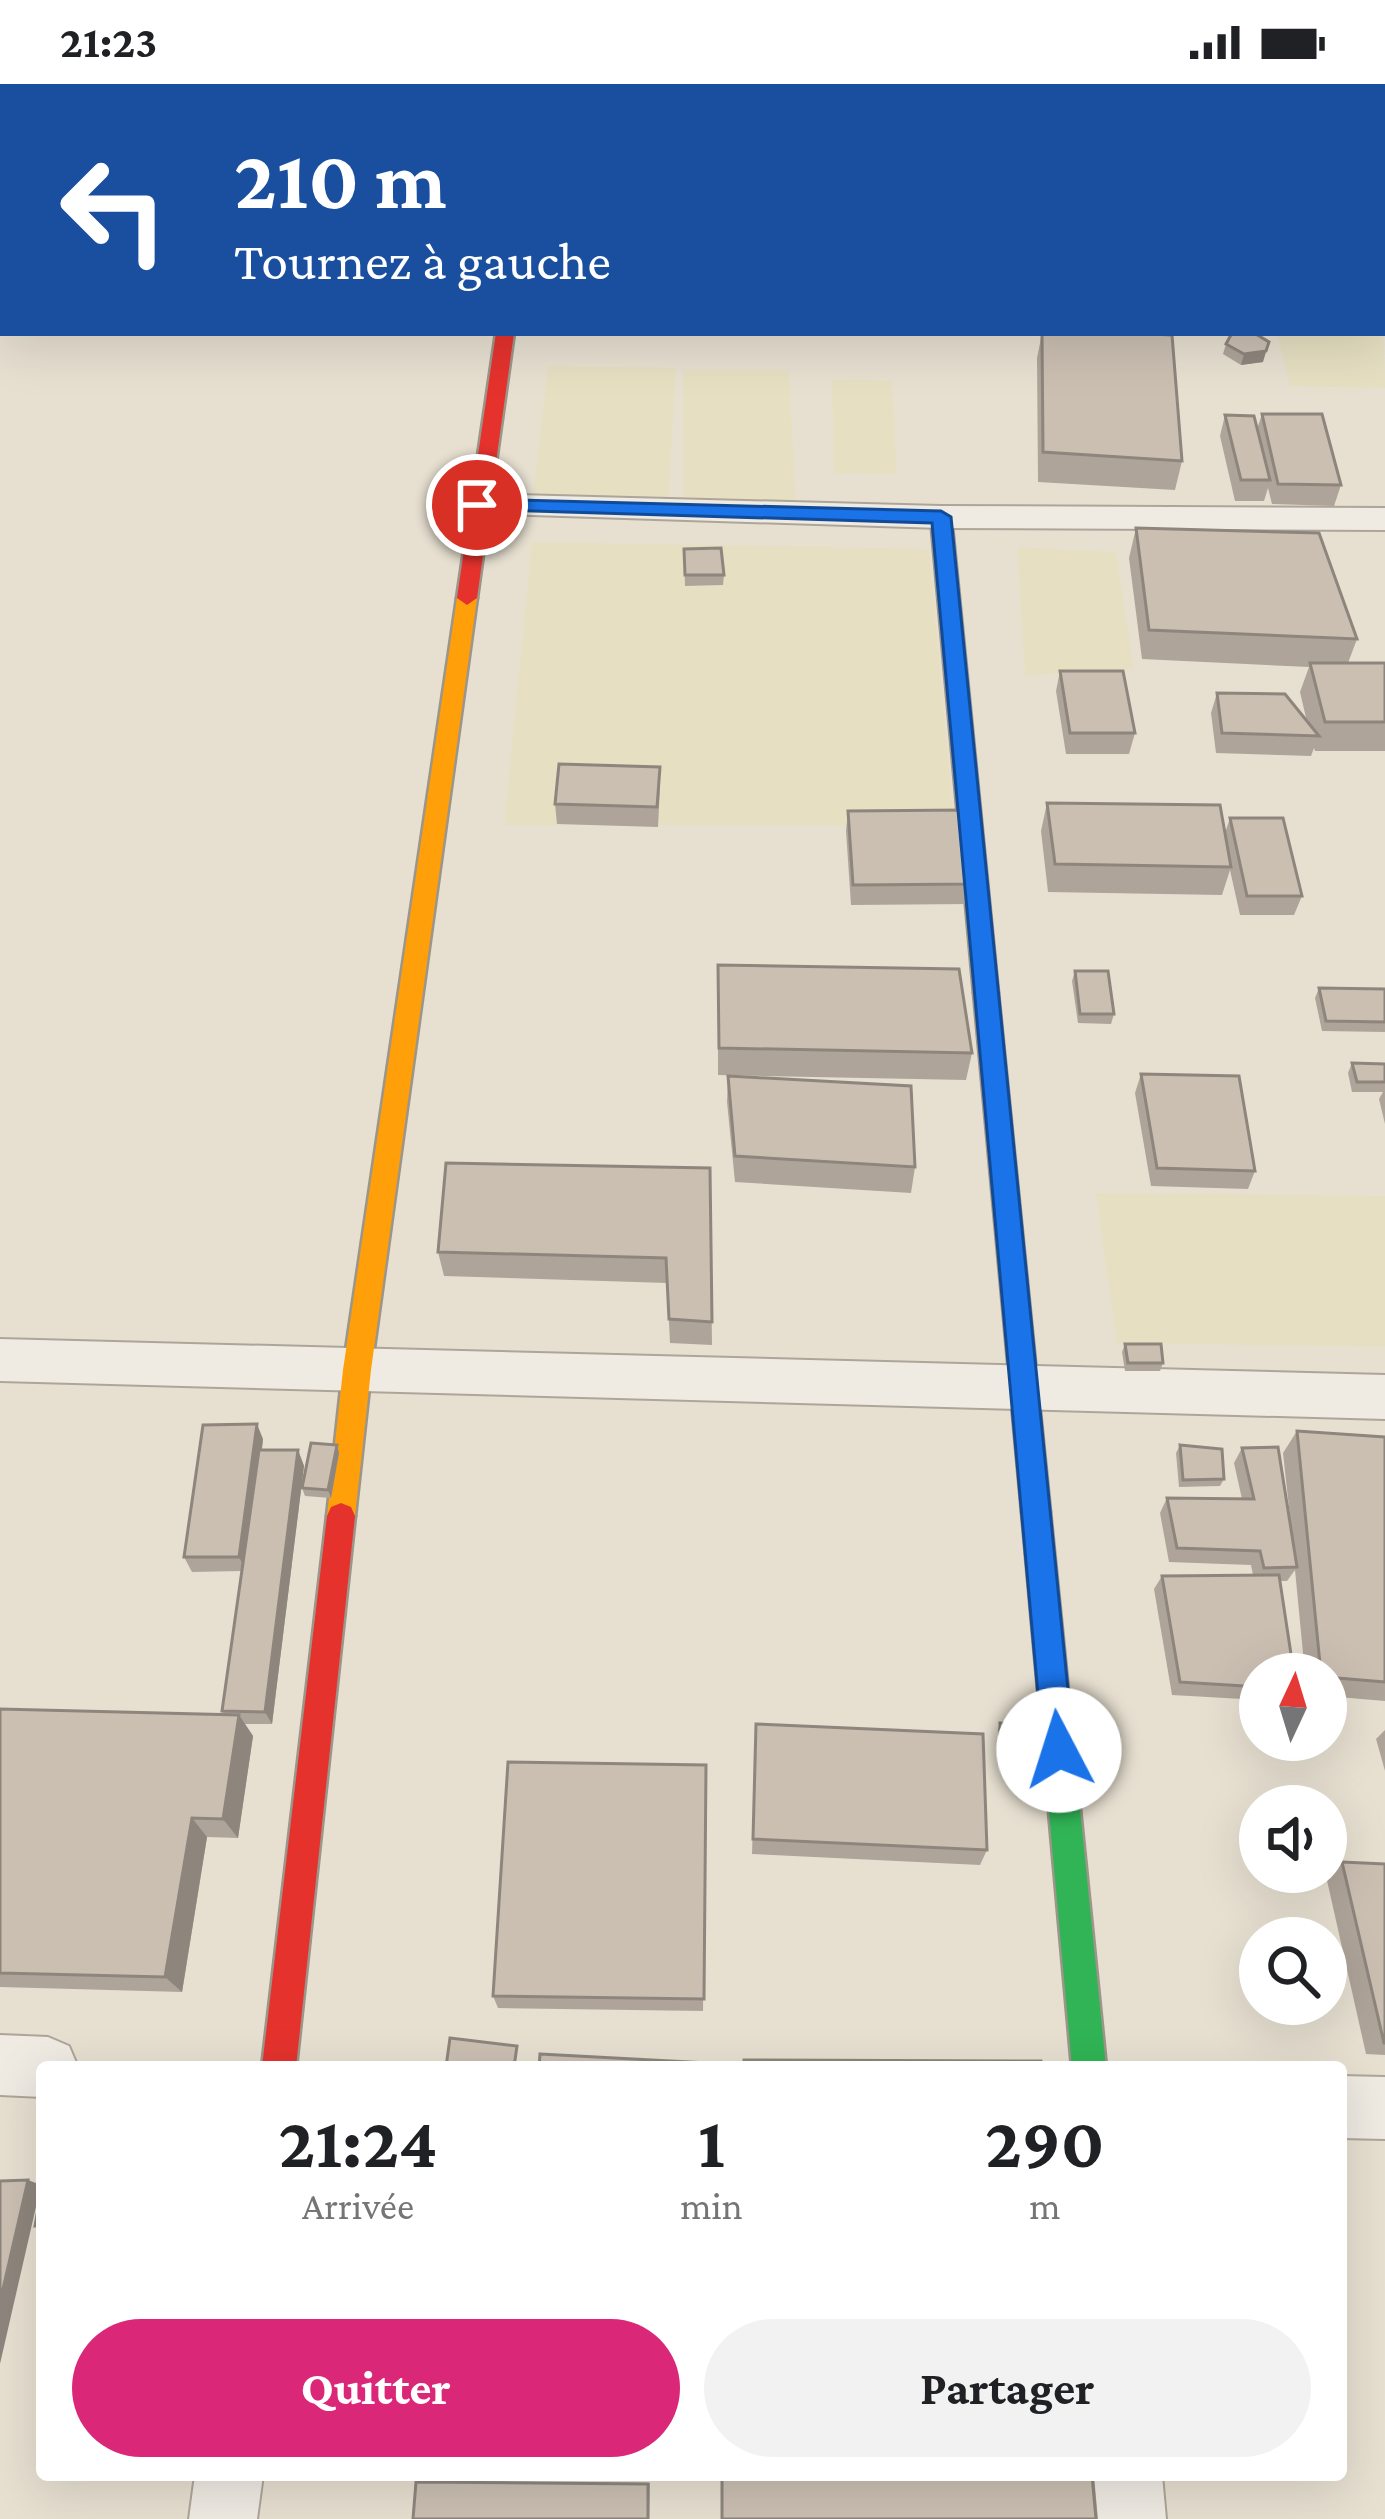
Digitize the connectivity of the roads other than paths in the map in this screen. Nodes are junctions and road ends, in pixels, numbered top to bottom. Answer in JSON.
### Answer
{"nodes":[{"id":1,"x":505,"y":336,"type":"edge"},
{"id":2,"x":477,"y":505,"type":"junction"},
{"id":3,"x":941,"y":517,"type":"junction"},
{"id":4,"x":1385,"y":519,"type":"edge"},
{"id":5,"x":0,"y":1360,"type":"edge"},
{"id":6,"x":357,"y":1370,"type":"junction"},
{"id":7,"x":1024,"y":1387,"type":"junction"},
{"id":8,"x":1385,"y":1397,"type":"edge"},
{"id":9,"x":280,"y":2061,"type":"edge"},
{"id":10,"x":1088,"y":2061,"type":"edge"},
{"id":11,"x":0,"y":2065,"type":"edge"},
{"id":12,"x":36,"y":2066,"type":"edge"},
{"id":13,"x":1347,"y":2107,"type":"edge"},
{"id":14,"x":1385,"y":2108,"type":"edge"},
{"id":15,"x":228,"y":2481,"type":"edge"},
{"id":16,"x":1129,"y":2481,"type":"edge"},
{"id":17,"x":224,"y":2519,"type":"edge"},
{"id":18,"x":1132,"y":2519,"type":"edge"}],
"edges":[{"from":1,"to":2,"type":"street"},
{"from":2,"to":3,"type":"street"},
{"from":2,"to":6,"type":"street"},
{"from":3,"to":4,"type":"street"},
{"from":3,"to":7,"type":"street"},
{"from":5,"to":6,"type":"street"},
{"from":6,"to":7,"type":"street"},
{"from":6,"to":9,"type":"street"},
{"from":7,"to":8,"type":"street"},
{"from":7,"to":10,"type":"street"},
{"from":11,"to":12,"type":"street"},
{"from":13,"to":14,"type":"street"},
{"from":15,"to":17,"type":"street"},
{"from":16,"to":18,"type":"street"}]}
